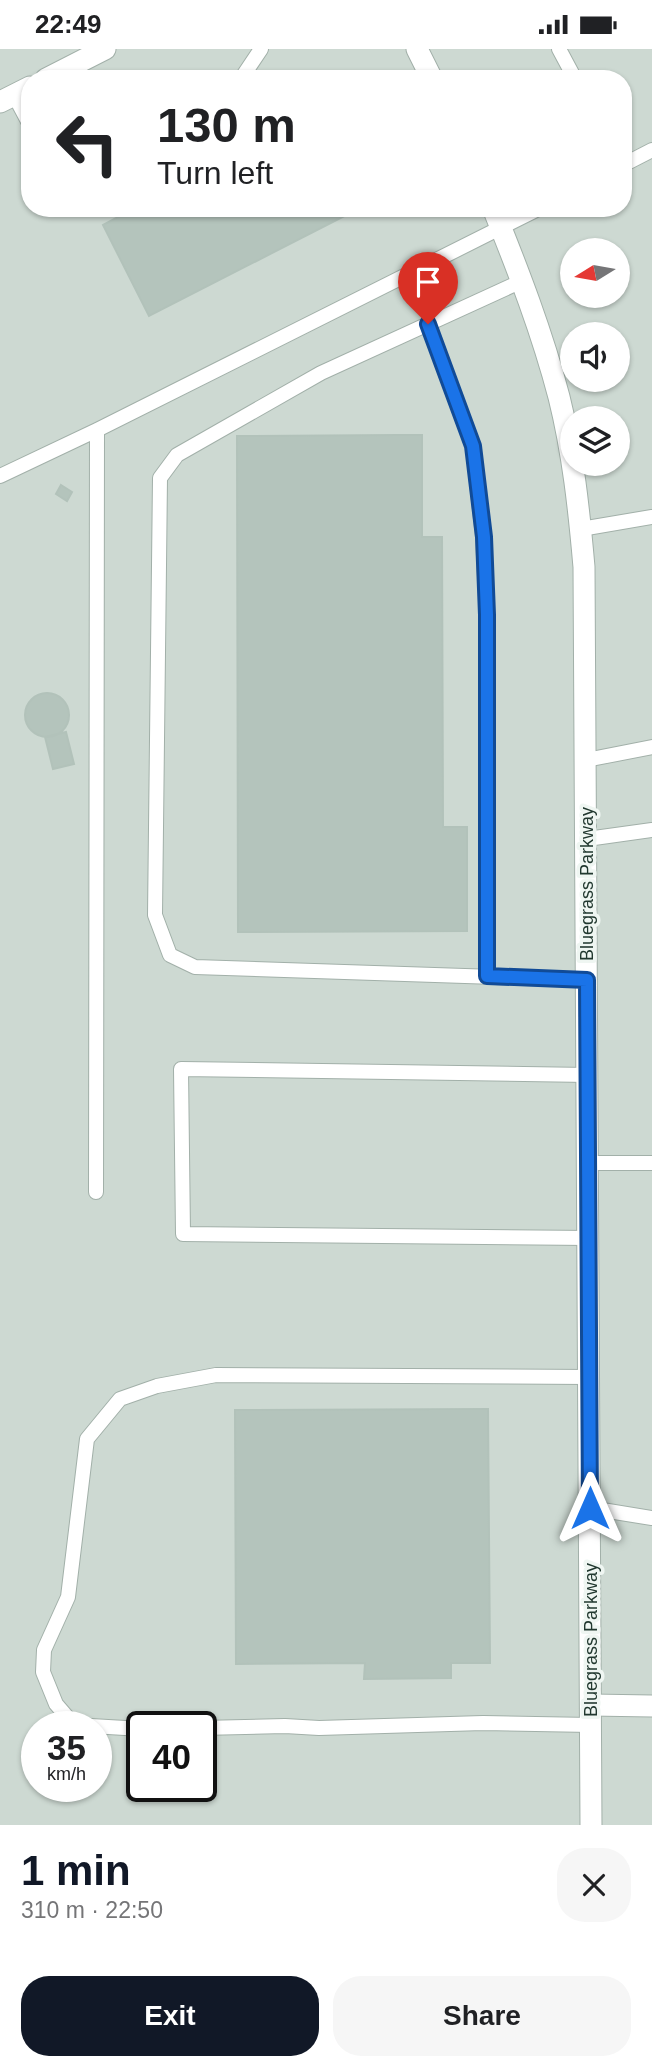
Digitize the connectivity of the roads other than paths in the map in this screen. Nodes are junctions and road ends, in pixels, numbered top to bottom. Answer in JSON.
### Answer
{"nodes":[{"id":1,"x":106,"y":49,"type":"edge"},
{"id":2,"x":261,"y":49,"type":"edge"},
{"id":3,"x":417,"y":49,"type":"edge"},
{"id":4,"x":559,"y":49,"type":"edge"},
{"id":5,"x":64,"y":70,"type":"edge"},
{"id":6,"x":247,"y":70,"type":"edge"},
{"id":7,"x":428,"y":70,"type":"edge"},
{"id":8,"x":570,"y":70,"type":"edge"},
{"id":9,"x":652,"y":150,"type":"edge"},
{"id":10,"x":632,"y":160,"type":"edge"},
{"id":11,"x":497,"y":218,"type":"edge"},
{"id":12,"x":522,"y":281,"type":"junction"},
{"id":13,"x":428,"y":324,"type":"junction"},
{"id":14,"x":97,"y":430,"type":"junction"},
{"id":15,"x":0,"y":476,"type":"edge"},
{"id":16,"x":652,"y":517,"type":"edge"},
{"id":17,"x":581,"y":530,"type":"junction"},
{"id":18,"x":652,"y":747,"type":"edge"},
{"id":19,"x":586,"y":760,"type":"junction"},
{"id":20,"x":652,"y":830,"type":"edge"},
{"id":21,"x":587,"y":839,"type":"junction"},
{"id":22,"x":487,"y":976,"type":"junction"},
{"id":23,"x":587,"y":980,"type":"junction"},
{"id":24,"x":588,"y":1075,"type":"junction"},
{"id":25,"x":589,"y":1163,"type":"junction"},
{"id":26,"x":652,"y":1163,"type":"edge"},
{"id":27,"x":96,"y":1192,"type":"dead end"},
{"id":28,"x":589,"y":1238,"type":"junction"},
{"id":29,"x":590,"y":1377,"type":"junction"},
{"id":30,"x":590,"y":1508,"type":"junction"},
{"id":31,"x":652,"y":1518,"type":"edge"},
{"id":32,"x":652,"y":1706,"type":"edge"},
{"id":33,"x":591,"y":1715,"type":"junction"},
{"id":34,"x":126,"y":1728,"type":"edge"},
{"id":35,"x":217,"y":1728,"type":"edge"},
{"id":36,"x":591,"y":1825,"type":"edge"}],
"edges":[{"from":1,"to":5,"type":"street"},
{"from":2,"to":6,"type":"lane"},
{"from":3,"to":7,"type":"street"},
{"from":4,"to":8,"type":"lane"},
{"from":9,"to":10,"type":"lane"},
{"from":11,"to":12,"type":"street","name":"Bluegrass Parkway"},
{"from":11,"to":14,"type":"lane"},
{"from":12,"to":13,"type":"lane"},
{"from":12,"to":17,"type":"street","name":"Bluegrass Parkway"},
{"from":13,"to":22,"type":"lane"},
{"from":13,"to":22,"type":"lane"},
{"from":14,"to":15,"type":"lane"},
{"from":14,"to":27,"type":"lane"},
{"from":16,"to":17,"type":"lane"},
{"from":17,"to":19,"type":"street","name":"Bluegrass Parkway"},
{"from":18,"to":19,"type":"lane"},
{"from":19,"to":21,"type":"street","name":"Bluegrass Parkway"},
{"from":20,"to":21,"type":"lane"},
{"from":21,"to":23,"type":"street","name":"Bluegrass Parkway"},
{"from":22,"to":23,"type":"lane"},
{"from":23,"to":24,"type":"street","name":"Bluegrass Parkway"},
{"from":24,"to":25,"type":"street","name":"Bluegrass Parkway"},
{"from":24,"to":28,"type":"lane"},
{"from":25,"to":26,"type":"lane"},
{"from":25,"to":28,"type":"street","name":"Bluegrass Parkway"},
{"from":28,"to":29,"type":"street","name":"Bluegrass Parkway"},
{"from":29,"to":30,"type":"street","name":"Bluegrass Parkway"},
{"from":29,"to":34,"type":"lane"},
{"from":30,"to":31,"type":"lane"},
{"from":30,"to":33,"type":"street","name":"Bluegrass Parkway"},
{"from":32,"to":33,"type":"street"},
{"from":33,"to":35,"type":"lane"},
{"from":33,"to":36,"type":"street","name":"Bluegrass Parkway"}]}
